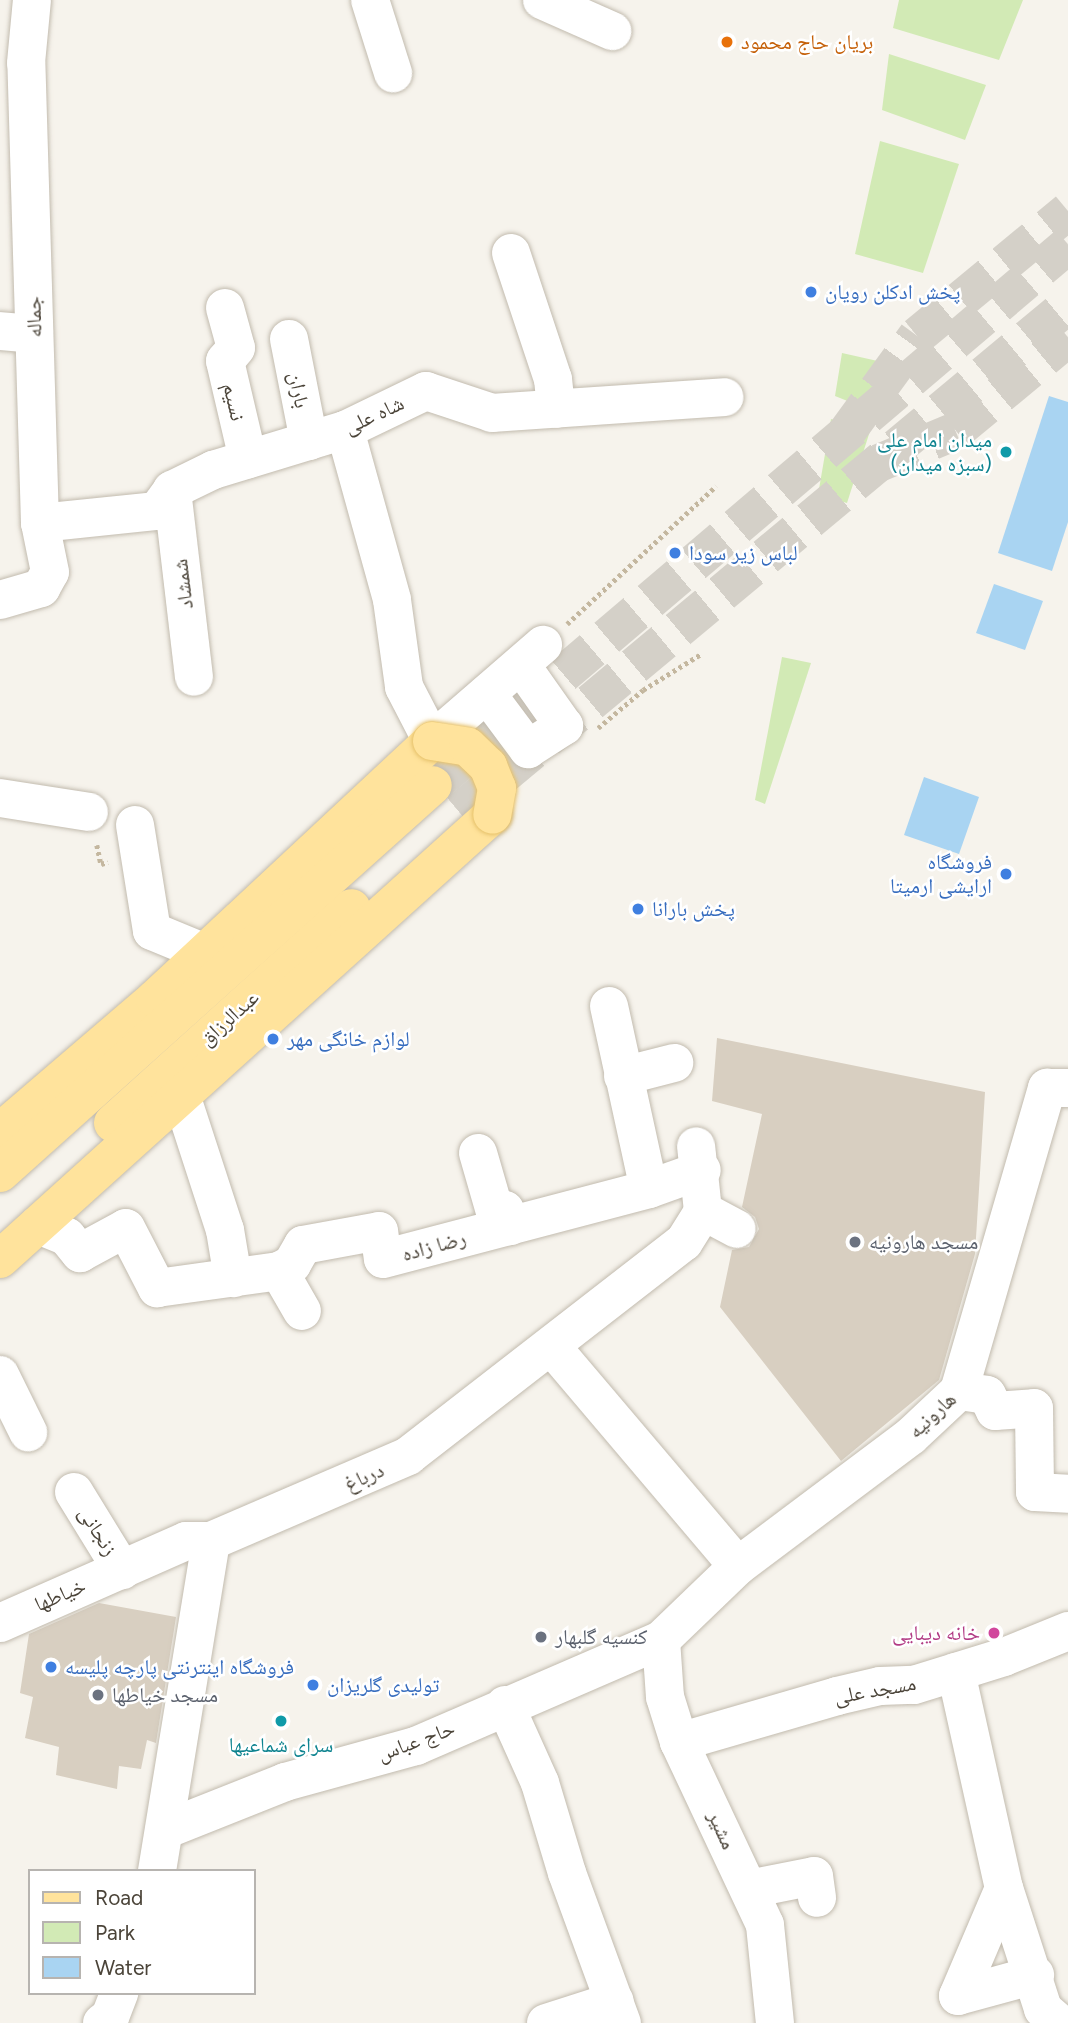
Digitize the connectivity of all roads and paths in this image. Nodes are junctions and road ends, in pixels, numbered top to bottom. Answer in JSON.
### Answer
{"nodes":[{"id":1,"x":32,"y":0,"type":"edge"},
{"id":2,"x":370,"y":0,"type":"edge"},
{"id":3,"x":542,"y":0,"type":"edge"},
{"id":4,"x":612,"y":31,"type":"dead end"},
{"id":5,"x":13,"y":63,"type":"edge"},
{"id":6,"x":393,"y":73,"type":"dead end"},
{"id":7,"x":511,"y":253,"type":"dead end"},
{"id":8,"x":225,"y":308,"type":"dead end"},
{"id":9,"x":17,"y":332,"type":"edge"},
{"id":10,"x":289,"y":338,"type":"dead end"},
{"id":11,"x":724,"y":397,"type":"dead end"},
{"id":12,"x":556,"y":409,"type":"junction"},
{"id":13,"x":345,"y":430,"type":"junction"},
{"id":14,"x":309,"y":441,"type":"junction"},
{"id":15,"x":248,"y":459,"type":"junction"},
{"id":16,"x":716,"y":486,"type":"dead end"},
{"id":17,"x":172,"y":490,"type":"junction"},
{"id":18,"x":40,"y":523,"type":"junction"},
{"id":19,"x":0,"y":600,"type":"edge"},
{"id":20,"x":532,"y":655,"type":"junction"},
{"id":21,"x":194,"y":677,"type":"dead end"},
{"id":22,"x":486,"y":694,"type":"junction"},
{"id":23,"x":432,"y":741,"type":"junction"},
{"id":24,"x":0,"y":798,"type":"edge"},
{"id":25,"x":461,"y":804,"type":"junction"},
{"id":26,"x":89,"y":812,"type":"dead end"},
{"id":27,"x":137,"y":840,"type":"dead end"},
{"id":28,"x":205,"y":953,"type":"junction"},
{"id":29,"x":609,"y":1006,"type":"dead end"},
{"id":30,"x":674,"y":1062,"type":"dead end"},
{"id":31,"x":623,"y":1076,"type":"junction"},
{"id":32,"x":1058,"y":1088,"type":"edge"},
{"id":33,"x":182,"y":1098,"type":"junction"},
{"id":34,"x":0,"y":1132,"type":"edge"},
{"id":35,"x":478,"y":1153,"type":"dead end"},
{"id":36,"x":0,"y":1173,"type":"edge"},
{"id":37,"x":649,"y":1189,"type":"junction"},
{"id":38,"x":703,"y":1211,"type":"junction"},
{"id":39,"x":0,"y":1225,"type":"edge"},
{"id":40,"x":38,"y":1225,"type":"junction"},
{"id":41,"x":510,"y":1226,"type":"junction"},
{"id":42,"x":737,"y":1230,"type":"dead end"},
{"id":43,"x":0,"y":1259,"type":"edge"},
{"id":44,"x":279,"y":1271,"type":"junction"},
{"id":45,"x":233,"y":1278,"type":"junction"},
{"id":46,"x":302,"y":1311,"type":"dead end"},
{"id":47,"x":552,"y":1347,"type":"junction"},
{"id":48,"x":0,"y":1375,"type":"edge"},
{"id":49,"x":959,"y":1391,"type":"junction"},
{"id":50,"x":28,"y":1432,"type":"dead end"},
{"id":51,"x":74,"y":1492,"type":"dead end"},
{"id":52,"x":1068,"y":1494,"type":"edge"},
{"id":53,"x":211,"y":1541,"type":"junction"},
{"id":54,"x":738,"y":1566,"type":"junction"},
{"id":55,"x":122,"y":1570,"type":"junction"},
{"id":56,"x":0,"y":1623,"type":"edge"},
{"id":57,"x":1068,"y":1631,"type":"edge"},
{"id":58,"x":661,"y":1640,"type":"junction"},
{"id":59,"x":956,"y":1672,"type":"junction"},
{"id":60,"x":505,"y":1704,"type":"junction"},
{"id":61,"x":679,"y":1742,"type":"junction"},
{"id":62,"x":167,"y":1829,"type":"junction"},
{"id":63,"x":158,"y":1869,"type":"edge"},
{"id":64,"x":1004,"y":1888,"type":"junction"},
{"id":65,"x":749,"y":1889,"type":"junction"},
{"id":66,"x":817,"y":1899,"type":"dead end"},
{"id":67,"x":1035,"y":1975,"type":"junction"},
{"id":68,"x":118,"y":1995,"type":"edge"},
{"id":69,"x":618,"y":2012,"type":"edge"},
{"id":70,"x":102,"y":2023,"type":"edge"},
{"id":71,"x":545,"y":2023,"type":"edge"},
{"id":72,"x":775,"y":2023,"type":"edge"},
{"id":73,"x":1059,"y":2023,"type":"edge"}],
"edges":[{"from":1,"to":5,"type":"street","name":"جماله"},
{"from":2,"to":6,"type":"street"},
{"from":3,"to":4,"type":"street"},
{"from":5,"to":9,"type":"street","name":"جماله"},
{"from":7,"to":12,"type":"street"},
{"from":8,"to":15,"type":"street","name":"نسیم"},
{"from":9,"to":18,"type":"street","name":"جماله"},
{"from":10,"to":14,"type":"street","name":"باران"},
{"from":11,"to":12,"type":"street","name":"شاه علی"},
{"from":12,"to":13,"type":"street","name":"شاه علی"},
{"from":13,"to":14,"type":"street","name":"شاه علی"},
{"from":13,"to":23,"type":"street"},
{"from":14,"to":15,"type":"street","name":"شاه علی"},
{"from":15,"to":17,"type":"street","name":"شاه علی"},
{"from":16,"to":20,"type":"path"},
{"from":17,"to":18,"type":"street","name":"شاه علی"},
{"from":17,"to":21,"type":"street","name":"شمشاد"},
{"from":18,"to":19,"type":"street","name":"جماله"},
{"from":20,"to":22,"type":"street"},
{"from":20,"to":22,"type":"street"},
{"from":22,"to":23,"type":"street"},
{"from":23,"to":25,"type":"main road","bridge":true},
{"from":23,"to":28,"type":"main road"},
{"from":24,"to":26,"type":"street"},
{"from":25,"to":33,"type":"main road"},
{"from":25,"to":36,"type":"main road","name":"عبدالرزاق"},
{"from":25,"to":39,"type":"main road","name":"عبدالرزاق"},
{"from":27,"to":28,"type":"street"},
{"from":28,"to":34,"type":"main road"},
{"from":29,"to":31,"type":"street"},
{"from":30,"to":31,"type":"street"},
{"from":31,"to":37,"type":"street"},
{"from":32,"to":49,"type":"street","name":"هارونیه"},
{"from":33,"to":40,"type":"main road"},
{"from":33,"to":45,"type":"street"},
{"from":35,"to":41,"type":"street"},
{"from":37,"to":38,"type":"street","name":"رضا زاده"},
{"from":37,"to":41,"type":"street","name":"رضا زاده"},
{"from":38,"to":42,"type":"street"},
{"from":38,"to":47,"type":"street","name":"درباغ"},
{"from":40,"to":43,"type":"main road"},
{"from":40,"to":45,"type":"street"},
{"from":41,"to":44,"type":"street","name":"رضا زاده"},
{"from":44,"to":45,"type":"street"},
{"from":44,"to":46,"type":"street"},
{"from":47,"to":53,"type":"street","name":"درباغ"},
{"from":47,"to":54,"type":"street"},
{"from":48,"to":50,"type":"street"},
{"from":49,"to":52,"type":"street"},
{"from":49,"to":54,"type":"street","name":"هارونیه"},
{"from":51,"to":55,"type":"street","name":"زنجانی"},
{"from":53,"to":55,"type":"street","name":"درباغ"},
{"from":53,"to":62,"type":"street"},
{"from":54,"to":58,"type":"street","name":"هارونیه"},
{"from":55,"to":56,"type":"street","name":"خیاطها"},
{"from":57,"to":59,"type":"street","name":"مسجد علی"},
{"from":58,"to":60,"type":"street","name":"حاج عباس"},
{"from":58,"to":61,"type":"street","name":"مشیر"},
{"from":59,"to":61,"type":"street","name":"مسجد علی"},
{"from":59,"to":64,"type":"street"},
{"from":60,"to":62,"type":"street","name":"حاج عباس"},
{"from":60,"to":69,"type":"street"},
{"from":61,"to":65,"type":"street","name":"مشیر"},
{"from":62,"to":63,"type":"street"},
{"from":64,"to":67,"type":"street"},
{"from":64,"to":67,"type":"street"},
{"from":65,"to":66,"type":"street"},
{"from":65,"to":72,"type":"street","name":"مشیر"},
{"from":67,"to":73,"type":"street"},
{"from":68,"to":70,"type":"street"},
{"from":69,"to":71,"type":"street"}]}
